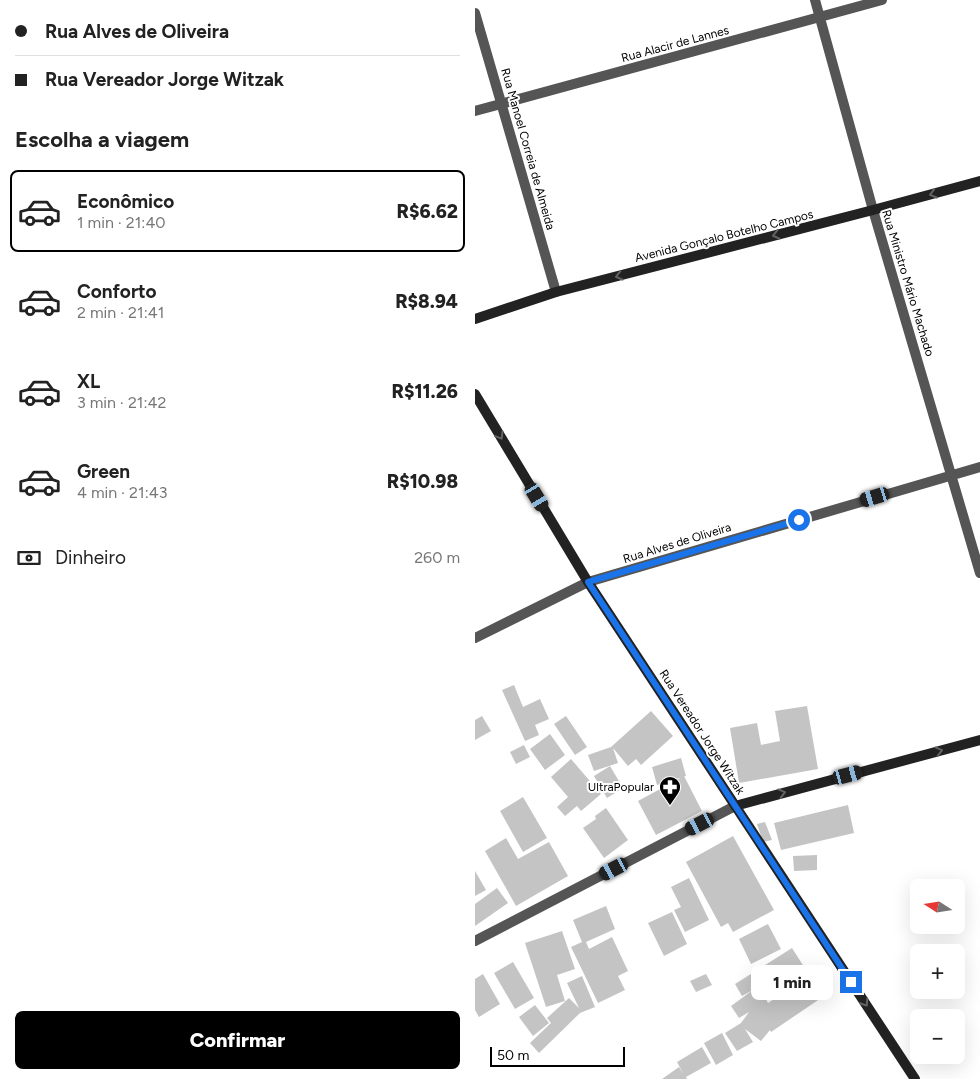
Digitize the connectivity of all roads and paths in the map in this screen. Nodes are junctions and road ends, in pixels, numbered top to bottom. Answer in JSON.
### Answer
{"nodes":[{"id":1,"x":815,"y":0,"type":"edge"},
{"id":2,"x":882,"y":0,"type":"edge"},
{"id":3,"x":475,"y":13,"type":"edge"},
{"id":4,"x":820,"y":17,"type":"junction"},
{"id":5,"x":502,"y":104,"type":"junction"},
{"id":6,"x":475,"y":111,"type":"edge"},
{"id":7,"x":980,"y":181,"type":"edge"},
{"id":8,"x":873,"y":210,"type":"junction"},
{"id":9,"x":555,"y":292,"type":"junction"},
{"id":10,"x":475,"y":319,"type":"edge"},
{"id":11,"x":475,"y":394,"type":"edge"},
{"id":12,"x":980,"y":467,"type":"edge"},
{"id":13,"x":952,"y":474,"type":"junction"},
{"id":14,"x":980,"y":573,"type":"edge"},
{"id":15,"x":588,"y":582,"type":"junction"},
{"id":16,"x":475,"y":638,"type":"edge"},
{"id":17,"x":980,"y":740,"type":"edge"},
{"id":18,"x":735,"y":806,"type":"junction"},
{"id":19,"x":475,"y":941,"type":"edge"},
{"id":20,"x":915,"y":1079,"type":"edge"}],
"edges":[{"from":1,"to":4,"type":"street","name":"Rua Ministro Mário Machado"},
{"from":2,"to":4,"type":"street","name":"Rua Alacir de Lannes"},
{"from":3,"to":5,"type":"street","name":"Rua Manoel Correia de Almeida"},
{"from":4,"to":5,"type":"street","name":"Rua Alacir de Lannes"},
{"from":4,"to":8,"type":"street","name":"Rua Ministro Mário Machado"},
{"from":5,"to":6,"type":"street","name":"Rua Alacir de Lannes"},
{"from":5,"to":9,"type":"street","name":"Rua Manoel Correia de Almeida"},
{"from":7,"to":8,"type":"street","name":"Avenida Gonçalo Botelho Campos","one_way":true},
{"from":8,"to":9,"type":"street","name":"Avenida Gonçalo Botelho Campos","one_way":true},
{"from":8,"to":13,"type":"street","name":"Rua Ministro Mário Machado"},
{"from":9,"to":10,"type":"street","name":"Avenida Gonçalo Botelho Campos"},
{"from":11,"to":15,"type":"street","name":"Rua Vereador Jorge Witzak","one_way":true},
{"from":12,"to":13,"type":"street","name":"Rua Alves de Oliveira"},
{"from":13,"to":14,"type":"street","name":"Rua Ministro Mário Machado"},
{"from":13,"to":15,"type":"street","name":"Rua Alves de Oliveira"},
{"from":15,"to":16,"type":"street","name":"Rua Alves de Oliveira"},
{"from":15,"to":18,"type":"street","name":"Rua Vereador Jorge Witzak"},
{"from":18,"to":17,"type":"street","one_way":true},
{"from":18,"to":19,"type":"street"},
{"from":18,"to":20,"type":"street","name":"Rua Vereador Jorge Witzak","one_way":true}]}
